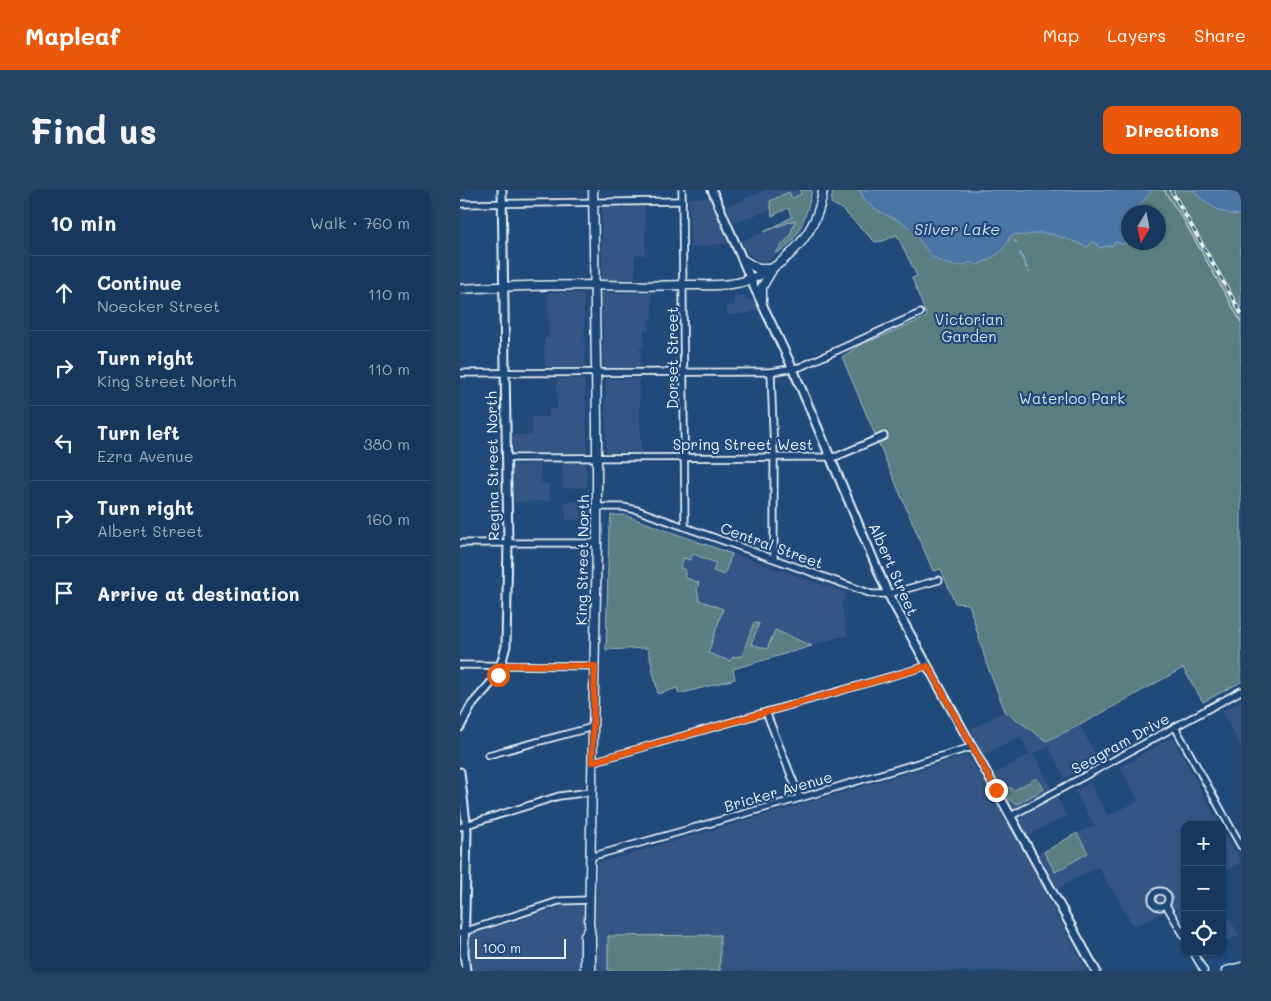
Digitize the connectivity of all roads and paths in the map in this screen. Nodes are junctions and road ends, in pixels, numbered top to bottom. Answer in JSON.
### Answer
{"nodes":[{"id":1,"x":502,"y":190,"type":"edge"},
{"id":2,"x":593,"y":190,"type":"edge"},
{"id":3,"x":682,"y":190,"type":"edge"},
{"id":4,"x":712,"y":190,"type":"edge"},
{"id":5,"x":823,"y":190,"type":"edge"},
{"id":6,"x":682,"y":201,"type":"junction"},
{"id":7,"x":593,"y":202,"type":"junction"},
{"id":8,"x":460,"y":204,"type":"edge"},
{"id":9,"x":502,"y":204,"type":"junction"},
{"id":10,"x":743,"y":260,"type":"junction"},
{"id":11,"x":773,"y":269,"type":"junction"},
{"id":12,"x":751,"y":279,"type":"junction"},
{"id":13,"x":594,"y":285,"type":"junction"},
{"id":14,"x":503,"y":286,"type":"junction"},
{"id":15,"x":684,"y":286,"type":"junction"},
{"id":16,"x":460,"y":289,"type":"edge"},
{"id":17,"x":762,"y":300,"type":"junction"},
{"id":18,"x":920,"y":313,"type":"dead end"},
{"id":19,"x":793,"y":369,"type":"junction"},
{"id":20,"x":684,"y":372,"type":"junction"},
{"id":21,"x":771,"y":372,"type":"junction"},
{"id":22,"x":460,"y":373,"type":"edge"},
{"id":23,"x":505,"y":373,"type":"junction"},
{"id":24,"x":596,"y":374,"type":"junction"},
{"id":25,"x":884,"y":436,"type":"dead end"},
{"id":26,"x":774,"y":456,"type":"junction"},
{"id":27,"x":685,"y":457,"type":"junction"},
{"id":28,"x":831,"y":457,"type":"junction"},
{"id":29,"x":506,"y":458,"type":"junction"},
{"id":30,"x":597,"y":458,"type":"junction"},
{"id":31,"x":597,"y":507,"type":"junction"},
{"id":32,"x":686,"y":527,"type":"junction"},
{"id":33,"x":460,"y":543,"type":"edge"},
{"id":34,"x":508,"y":543,"type":"junction"},
{"id":35,"x":597,"y":543,"type":"junction"},
{"id":36,"x":774,"y":558,"type":"junction"},
{"id":37,"x":939,"y":580,"type":"dead end"},
{"id":38,"x":888,"y":594,"type":"junction"},
{"id":39,"x":460,"y":665,"type":"edge"},
{"id":40,"x":501,"y":665,"type":"junction"},
{"id":41,"x":595,"y":666,"type":"junction"},
{"id":42,"x":928,"y":666,"type":"junction"},
{"id":43,"x":1241,"y":691,"type":"edge"},
{"id":44,"x":766,"y":712,"type":"junction"},
{"id":45,"x":593,"y":727,"type":"junction"},
{"id":46,"x":1175,"y":727,"type":"junction"},
{"id":47,"x":460,"y":728,"type":"edge"},
{"id":48,"x":972,"y":747,"type":"junction"},
{"id":49,"x":488,"y":755,"type":"dead end"},
{"id":50,"x":592,"y":762,"type":"junction"},
{"id":51,"x":460,"y":772,"type":"edge"},
{"id":52,"x":592,"y":792,"type":"junction"},
{"id":53,"x":800,"y":798,"type":"junction"},
{"id":54,"x":1011,"y":816,"type":"junction"},
{"id":55,"x":464,"y":826,"type":"edge"},
{"id":56,"x":1241,"y":846,"type":"edge"},
{"id":57,"x":590,"y":857,"type":"junction"},
{"id":58,"x":589,"y":900,"type":"junction"},
{"id":59,"x":1166,"y":904,"type":"dead end"},
{"id":60,"x":589,"y":930,"type":"junction"},
{"id":61,"x":1181,"y":930,"type":"edge"},
{"id":62,"x":463,"y":932,"type":"edge"},
{"id":63,"x":1195,"y":956,"type":"edge"},
{"id":64,"x":1241,"y":967,"type":"edge"},
{"id":65,"x":466,"y":971,"type":"edge"},
{"id":66,"x":585,"y":971,"type":"edge"},
{"id":67,"x":591,"y":971,"type":"edge"},
{"id":68,"x":1096,"y":971,"type":"edge"},
{"id":69,"x":1204,"y":971,"type":"edge"},
{"id":70,"x":1226,"y":971,"type":"edge"}],
"edges":[{"from":1,"to":9,"type":"street","name":"Regina Street North"},
{"from":2,"to":7,"type":"main road","name":"King Street North"},
{"from":3,"to":6,"type":"street","name":"Dorset Street"},
{"from":4,"to":10,"type":"street","name":"Albert Street"},
{"from":5,"to":11,"type":"main road"},
{"from":6,"to":7,"type":"street"},
{"from":6,"to":15,"type":"street","name":"Dorset Street"},
{"from":7,"to":9,"type":"street"},
{"from":7,"to":13,"type":"main road","name":"King Street North"},
{"from":8,"to":9,"type":"street"},
{"from":9,"to":14,"type":"street","name":"Regina Street North"},
{"from":10,"to":11,"type":"main road"},
{"from":10,"to":12,"type":"street","name":"Albert Street"},
{"from":11,"to":12,"type":"main road"},
{"from":11,"to":17,"type":"main road"},
{"from":12,"to":15,"type":"main road"},
{"from":12,"to":17,"type":"street","name":"Albert Street"},
{"from":13,"to":14,"type":"main road"},
{"from":13,"to":15,"type":"main road"},
{"from":13,"to":24,"type":"main road","name":"King Street North"},
{"from":14,"to":16,"type":"main road"},
{"from":14,"to":23,"type":"street","name":"Regina Street North"},
{"from":15,"to":20,"type":"street","name":"Dorset Street"},
{"from":17,"to":19,"type":"street","name":"Albert Street"},
{"from":18,"to":19,"type":"street"},
{"from":19,"to":21,"type":"street"},
{"from":19,"to":28,"type":"street","name":"Albert Street"},
{"from":20,"to":21,"type":"street"},
{"from":20,"to":24,"type":"street"},
{"from":20,"to":27,"type":"street","name":"Dorset Street"},
{"from":21,"to":26,"type":"street"},
{"from":22,"to":23,"type":"street"},
{"from":23,"to":24,"type":"street"},
{"from":23,"to":29,"type":"street","name":"Regina Street North"},
{"from":24,"to":30,"type":"main road","name":"King Street North"},
{"from":25,"to":28,"type":"street","name":"Spring Street West"},
{"from":26,"to":27,"type":"street","name":"Spring Street West"},
{"from":26,"to":28,"type":"street","name":"Spring Street West"},
{"from":26,"to":36,"type":"street"},
{"from":27,"to":30,"type":"street","name":"Spring Street West"},
{"from":27,"to":32,"type":"street","name":"Dorset Street"},
{"from":28,"to":38,"type":"street","name":"Albert Street"},
{"from":29,"to":30,"type":"street","name":"Spring Street West"},
{"from":29,"to":34,"type":"street","name":"Regina Street North"},
{"from":30,"to":31,"type":"main road","name":"King Street North"},
{"from":31,"to":32,"type":"street","name":"Central Street"},
{"from":31,"to":35,"type":"main road","name":"King Street North"},
{"from":32,"to":36,"type":"street","name":"Central Street"},
{"from":33,"to":34,"type":"street"},
{"from":34,"to":35,"type":"street"},
{"from":34,"to":40,"type":"street","name":"Regina Street North"},
{"from":35,"to":41,"type":"main road","name":"King Street North"},
{"from":36,"to":38,"type":"street","name":"Central Street"},
{"from":37,"to":38,"type":"street","name":"Central Street"},
{"from":38,"to":42,"type":"street","name":"Albert Street"},
{"from":39,"to":40,"type":"street"},
{"from":40,"to":41,"type":"street"},
{"from":40,"to":47,"type":"street","name":"Regina Street North"},
{"from":41,"to":45,"type":"main road","name":"King Street North"},
{"from":42,"to":44,"type":"street"},
{"from":42,"to":48,"type":"street","name":"Albert Street"},
{"from":43,"to":46,"type":"street","name":"Seagram Drive"},
{"from":44,"to":50,"type":"street"},
{"from":44,"to":53,"type":"street"},
{"from":45,"to":49,"type":"street"},
{"from":45,"to":50,"type":"main road","name":"King Street North"},
{"from":46,"to":54,"type":"street","name":"Seagram Drive"},
{"from":46,"to":56,"type":"street"},
{"from":48,"to":53,"type":"street","name":"Bricker Avenue"},
{"from":48,"to":54,"type":"street","name":"Albert Street"},
{"from":50,"to":52,"type":"main road","name":"King Street North"},
{"from":51,"to":55,"type":"street"},
{"from":52,"to":55,"type":"street"},
{"from":52,"to":57,"type":"main road","name":"King Street North"},
{"from":53,"to":57,"type":"street","name":"Bricker Avenue"},
{"from":54,"to":68,"type":"street","name":"Albert Street"},
{"from":55,"to":62,"type":"street"},
{"from":57,"to":58,"type":"main road","name":"King Street North"},
{"from":58,"to":60,"type":"main road","name":"King Street North"},
{"from":58,"to":62,"type":"street"},
{"from":59,"to":61,"type":"street"},
{"from":60,"to":66,"type":"main road","name":"King Street North"},
{"from":60,"to":67,"type":"main road","name":"King Street North"},
{"from":62,"to":65,"type":"street"},
{"from":63,"to":69,"type":"street"},
{"from":64,"to":70,"type":"main road"}]}
